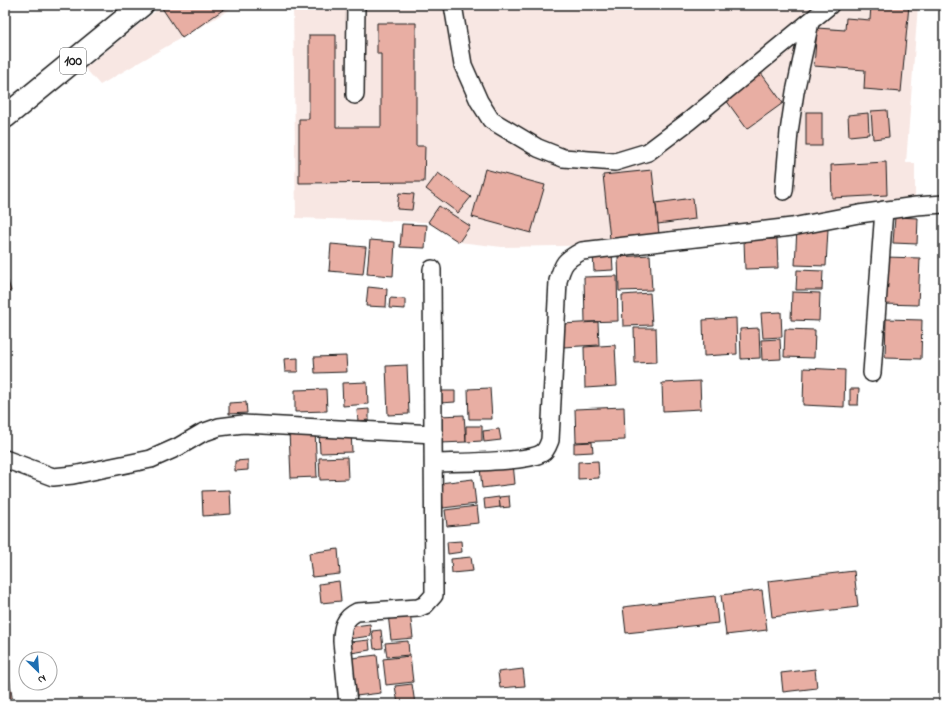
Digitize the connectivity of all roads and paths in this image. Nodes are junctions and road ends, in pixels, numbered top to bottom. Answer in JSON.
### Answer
{"nodes":[{"id":1,"x":142,"y":5,"type":"edge"},
{"id":2,"x":356,"y":5,"type":"edge"},
{"id":3,"x":453,"y":5,"type":"edge"},
{"id":4,"x":830,"y":5,"type":"edge"},
{"id":5,"x":810,"y":22,"type":"junction"},
{"id":6,"x":354,"y":95,"type":"dead end"},
{"id":7,"x":5,"y":117,"type":"edge"},
{"id":8,"x":784,"y":191,"type":"dead end"},
{"id":9,"x":944,"y":204,"type":"edge"},
{"id":10,"x":884,"y":210,"type":"junction"},
{"id":11,"x":432,"y":269,"type":"dead end"},
{"id":12,"x":872,"y":373,"type":"dead end"},
{"id":13,"x":434,"y":434,"type":"junction"},
{"id":14,"x":5,"y":459,"type":"edge"},
{"id":15,"x":434,"y":462,"type":"junction"},
{"id":16,"x":348,"y":704,"type":"edge"}],
"edges":[{"from":1,"to":7,"type":"main road","number":"100"},
{"from":2,"to":6,"type":"street"},
{"from":3,"to":5,"type":"street"},
{"from":4,"to":5,"type":"street"},
{"from":5,"to":8,"type":"street"},
{"from":9,"to":10,"type":"street"},
{"from":10,"to":12,"type":"street"},
{"from":10,"to":15,"type":"street"},
{"from":11,"to":13,"type":"street"},
{"from":13,"to":14,"type":"street"},
{"from":13,"to":15,"type":"street"},
{"from":15,"to":16,"type":"street"}]}
